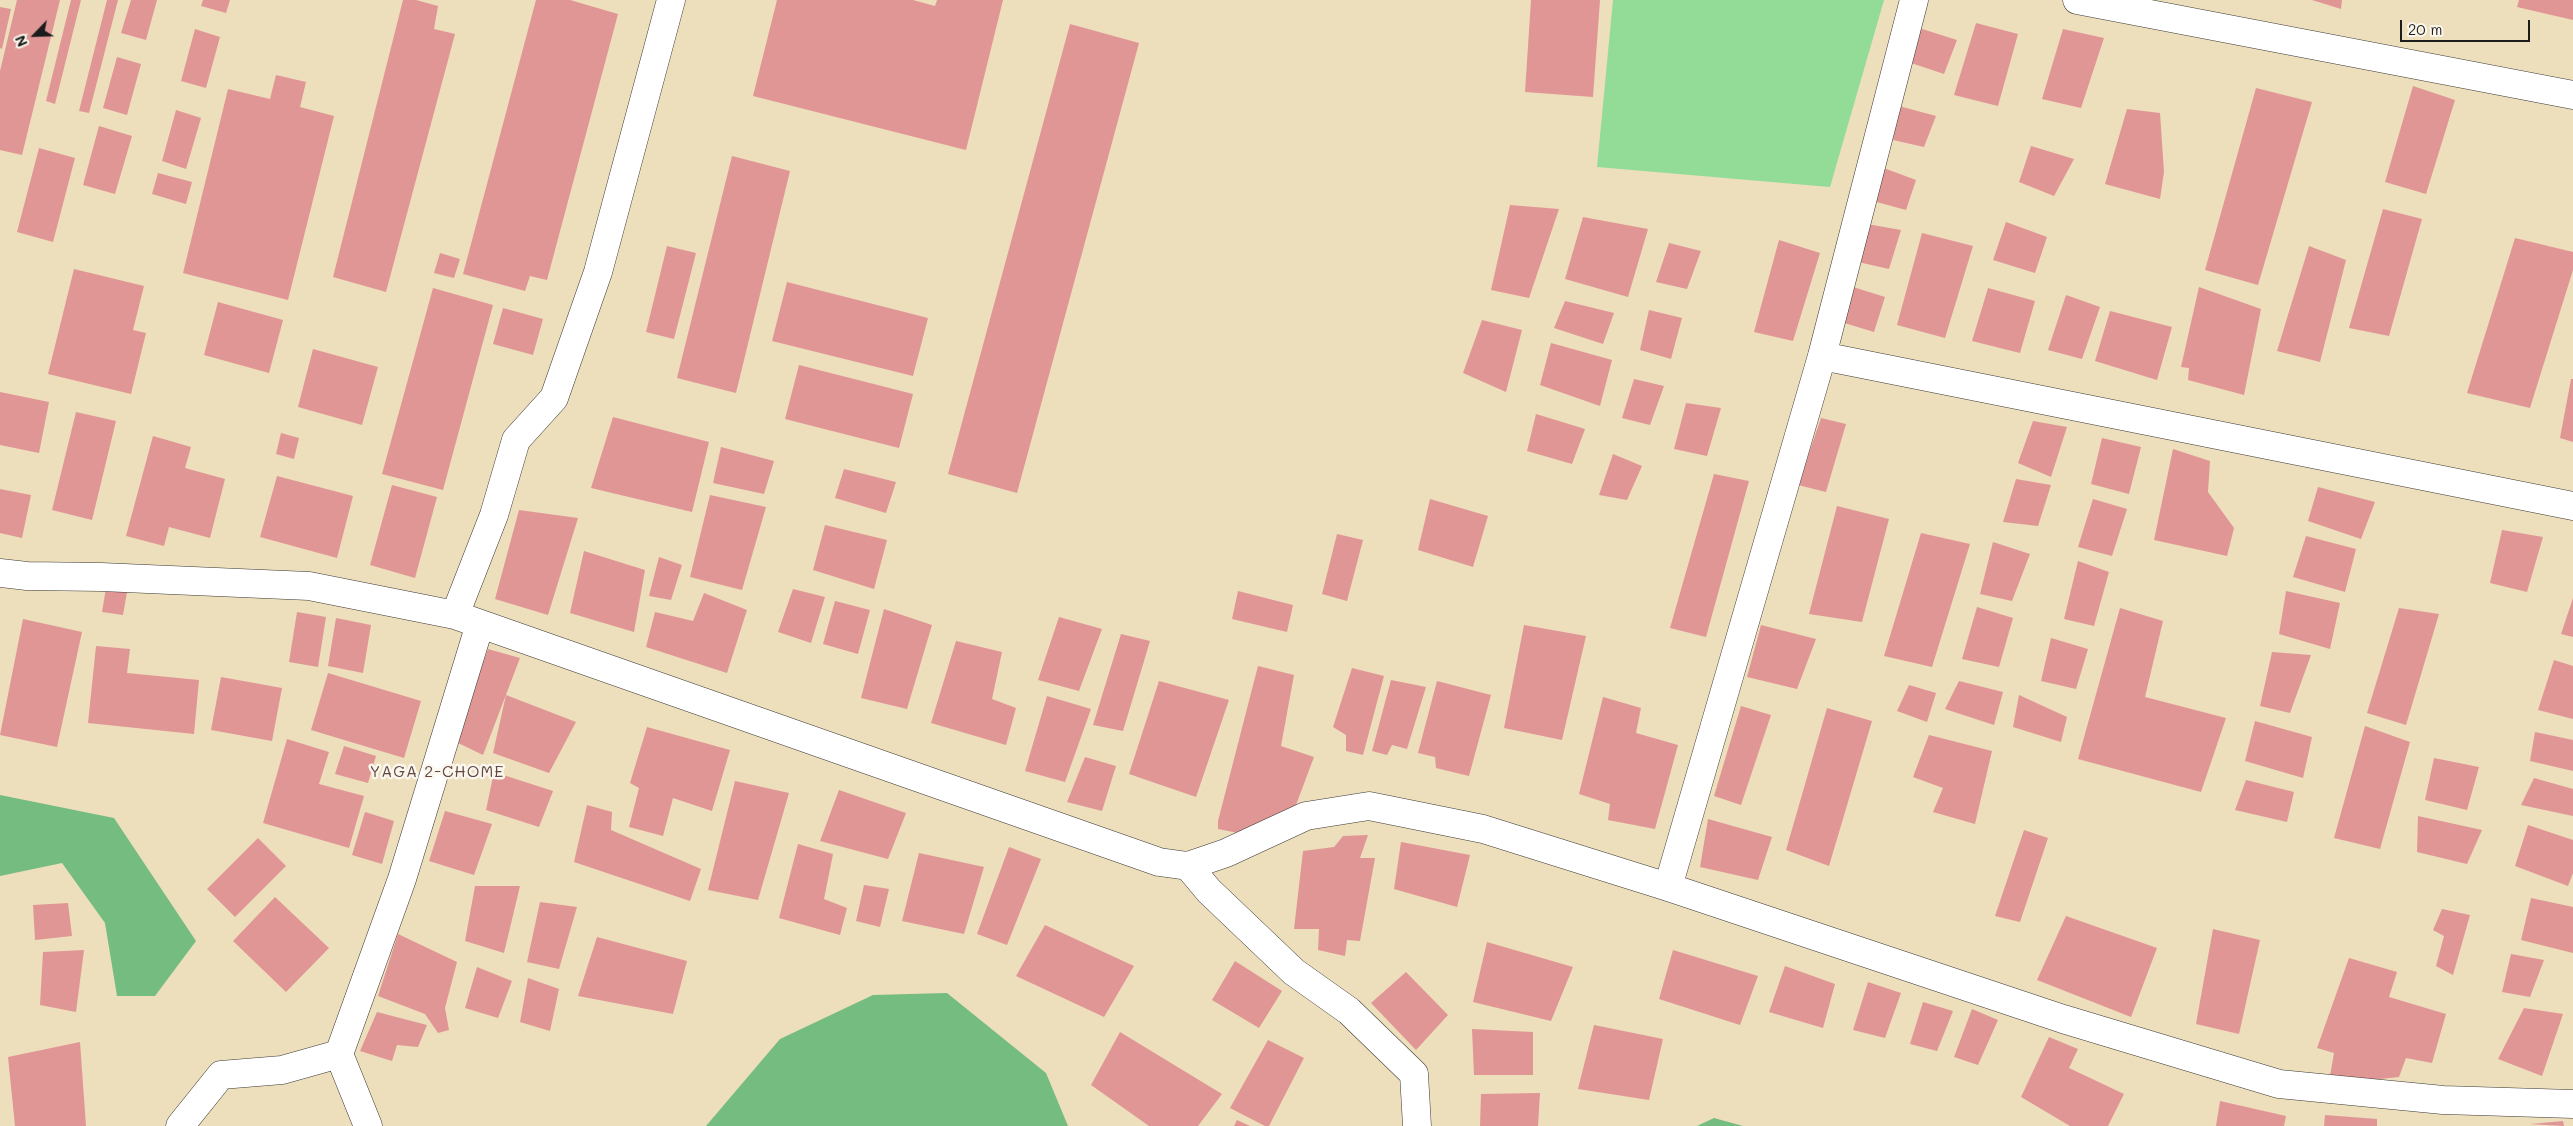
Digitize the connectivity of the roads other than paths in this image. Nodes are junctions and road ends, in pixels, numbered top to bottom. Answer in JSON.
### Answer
{"nodes":[{"id":1,"x":671,"y":0,"type":"edge"},
{"id":2,"x":1914,"y":0,"type":"edge"},
{"id":3,"x":2076,"y":0,"type":"edge"},
{"id":4,"x":2573,"y":95,"type":"edge"},
{"id":5,"x":1822,"y":356,"type":"junction"},
{"id":6,"x":2573,"y":506,"type":"edge"},
{"id":7,"x":0,"y":573,"type":"edge"},
{"id":8,"x":468,"y":619,"type":"junction"},
{"id":9,"x":1188,"y":866,"type":"junction"},
{"id":10,"x":1668,"y":887,"type":"junction"},
{"id":11,"x":339,"y":1054,"type":"junction"},
{"id":12,"x":2573,"y":1104,"type":"edge"},
{"id":13,"x":180,"y":1126,"type":"edge"},
{"id":14,"x":368,"y":1126,"type":"edge"},
{"id":15,"x":1417,"y":1126,"type":"edge"}],
"edges":[{"from":1,"to":8,"type":"street"},
{"from":2,"to":5,"type":"street"},
{"from":3,"to":4,"type":"street"},
{"from":5,"to":6,"type":"street"},
{"from":5,"to":10,"type":"street"},
{"from":7,"to":8,"type":"street"},
{"from":8,"to":9,"type":"street"},
{"from":8,"to":11,"type":"street"},
{"from":9,"to":10,"type":"street"},
{"from":9,"to":15,"type":"street"},
{"from":10,"to":12,"type":"street"},
{"from":11,"to":13,"type":"street"},
{"from":11,"to":14,"type":"street"}]}
